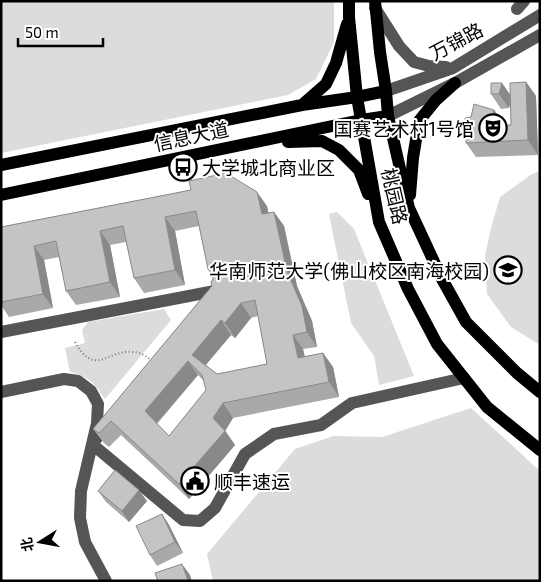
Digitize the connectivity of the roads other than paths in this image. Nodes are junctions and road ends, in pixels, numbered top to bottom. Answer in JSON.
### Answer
{"nodes":[{"id":1,"x":350,"y":1,"type":"edge"},
{"id":2,"x":375,"y":5,"type":"edge"},
{"id":3,"x":540,"y":15,"type":"edge"},
{"id":4,"x":349,"y":17,"type":"junction"},
{"id":5,"x":540,"y":35,"type":"edge"},
{"id":6,"x":453,"y":68,"type":"junction"},
{"id":7,"x":455,"y":83,"type":"junction"},
{"id":8,"x":386,"y":91,"type":"junction"},
{"id":9,"x":357,"y":97,"type":"junction"},
{"id":10,"x":302,"y":105,"type":"junction"},
{"id":11,"x":388,"y":116,"type":"junction"},
{"id":12,"x":361,"y":120,"type":"junction"},
{"id":13,"x":258,"y":142,"type":"junction"},
{"id":14,"x":1,"y":165,"type":"edge"},
{"id":15,"x":1,"y":195,"type":"edge"},
{"id":16,"x":408,"y":208,"type":"junction"},
{"id":17,"x":379,"y":222,"type":"junction"},
{"id":18,"x":203,"y":305,"type":"edge"},
{"id":19,"x":1,"y":332,"type":"edge"},
{"id":20,"x":464,"y":378,"type":"junction"},
{"id":21,"x":1,"y":392,"type":"edge"},
{"id":22,"x":540,"y":392,"type":"edge"},
{"id":23,"x":116,"y":415,"type":"edge"},
{"id":24,"x":92,"y":444,"type":"junction"},
{"id":25,"x":540,"y":450,"type":"edge"},
{"id":26,"x":106,"y":581,"type":"edge"}],
"edges":[{"from":1,"to":4,"type":"main road"},
{"from":2,"to":6,"type":"street"},
{"from":2,"to":8,"type":"main road","name":"桃园路"},
{"from":3,"to":6,"type":"street","name":"万锦路"},
{"from":4,"to":9,"type":"main road","name":"桃园路"},
{"from":4,"to":10,"type":"main road"},
{"from":5,"to":7,"type":"street","name":"万锦路"},
{"from":6,"to":8,"type":"street","name":"万锦路"},
{"from":7,"to":11,"type":"street","name":"万锦路"},
{"from":7,"to":16,"type":"main road"},
{"from":8,"to":9,"type":"main road","name":"信息大道"},
{"from":8,"to":11,"type":"main road","name":"桃园路"},
{"from":9,"to":10,"type":"main road","name":"信息大道"},
{"from":9,"to":12,"type":"main road","name":"桃园路"},
{"from":10,"to":14,"type":"main road","name":"信息大道"},
{"from":11,"to":12,"type":"main road","name":"信息大道"},
{"from":11,"to":16,"type":"main road","name":"桃园路"},
{"from":12,"to":13,"type":"main road","name":"信息大道"},
{"from":12,"to":17,"type":"main road","name":"桃园路"},
{"from":13,"to":15,"type":"main road","name":"信息大道"},
{"from":13,"to":17,"type":"main road"},
{"from":16,"to":22,"type":"main road","name":"桃园路"},
{"from":17,"to":20,"type":"main road","name":"桃园路"},
{"from":18,"to":19,"type":"street"},
{"from":20,"to":24,"type":"street"},
{"from":20,"to":25,"type":"main road","name":"桃园路"},
{"from":21,"to":24,"type":"street"},
{"from":23,"to":24,"type":"street"},
{"from":24,"to":26,"type":"street"}]}
